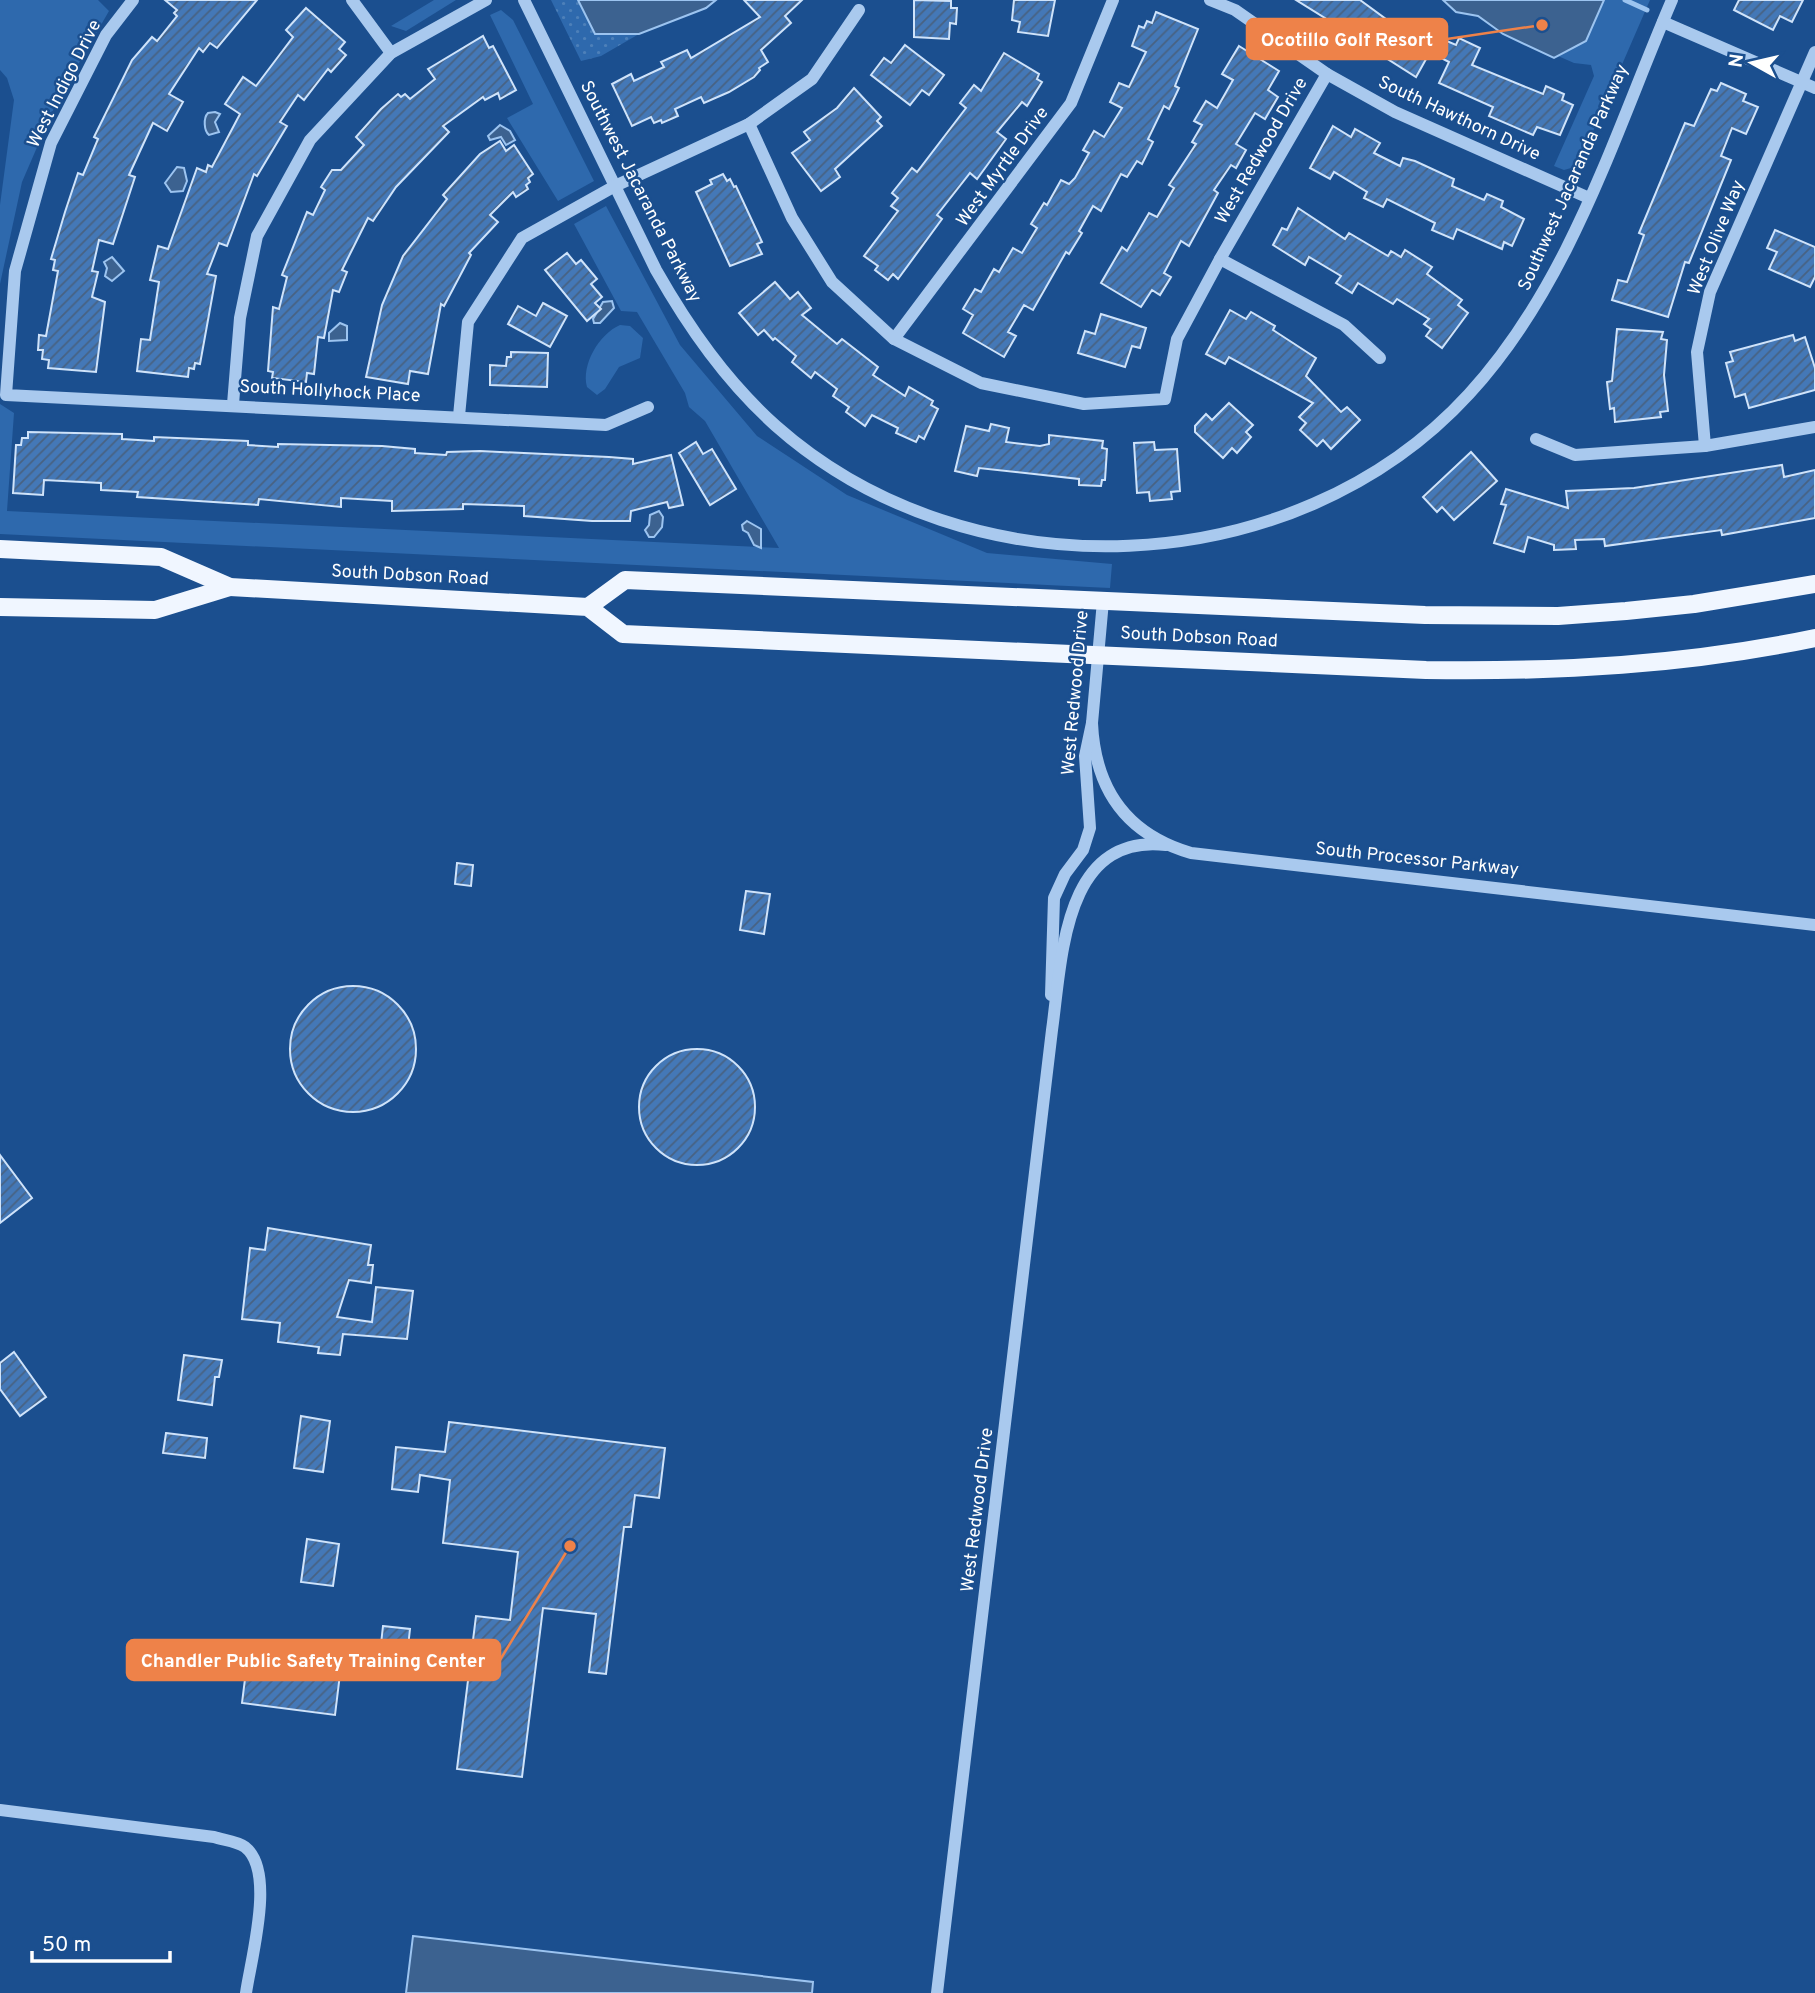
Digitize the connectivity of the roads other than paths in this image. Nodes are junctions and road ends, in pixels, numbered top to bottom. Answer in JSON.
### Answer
{"nodes":[{"id":1,"x":133,"y":0,"type":"edge"},
{"id":2,"x":352,"y":0,"type":"edge"},
{"id":3,"x":486,"y":0,"type":"edge"},
{"id":4,"x":524,"y":0,"type":"edge"},
{"id":5,"x":1113,"y":0,"type":"edge"},
{"id":6,"x":1210,"y":0,"type":"edge"},
{"id":7,"x":1672,"y":0,"type":"edge"},
{"id":8,"x":859,"y":10,"type":"dead end"},
{"id":9,"x":1663,"y":22,"type":"junction"},
{"id":10,"x":1815,"y":52,"type":"edge"},
{"id":11,"x":391,"y":53,"type":"junction"},
{"id":12,"x":1327,"y":74,"type":"junction"},
{"id":13,"x":1802,"y":80,"type":"junction"},
{"id":14,"x":1815,"y":88,"type":"edge"},
{"id":15,"x":749,"y":124,"type":"junction"},
{"id":16,"x":614,"y":186,"type":"junction"},
{"id":17,"x":1589,"y":198,"type":"junction"},
{"id":18,"x":1220,"y":259,"type":"junction"},
{"id":19,"x":894,"y":339,"type":"junction"},
{"id":20,"x":1380,"y":358,"type":"dead end"},
{"id":21,"x":6,"y":394,"type":"joint"},
{"id":22,"x":233,"y":404,"type":"junction"},
{"id":23,"x":648,"y":407,"type":"dead end"},
{"id":24,"x":459,"y":416,"type":"junction"},
{"id":25,"x":1815,"y":427,"type":"edge"},
{"id":26,"x":1536,"y":439,"type":"dead end"},
{"id":27,"x":1705,"y":446,"type":"junction"},
{"id":28,"x":0,"y":549,"type":"edge"},
{"id":29,"x":1815,"y":584,"type":"edge"},
{"id":30,"x":230,"y":587,"type":"junction"},
{"id":31,"x":1103,"y":601,"type":"junction"},
{"id":32,"x":0,"y":607,"type":"edge"},
{"id":33,"x":588,"y":607,"type":"junction"},
{"id":34,"x":1815,"y":638,"type":"edge"},
{"id":35,"x":1097,"y":655,"type":"junction"},
{"id":36,"x":1092,"y":723,"type":"junction"},
{"id":37,"x":1166,"y":845,"type":"junction"},
{"id":38,"x":1815,"y":925,"type":"edge"},
{"id":39,"x":1052,"y":1030,"type":"junction"},
{"id":40,"x":0,"y":1810,"type":"edge"},
{"id":41,"x":246,"y":1993,"type":"edge"},
{"id":42,"x":937,"y":1993,"type":"edge"}],
"edges":[{"from":1,"to":21,"type":"street","name":"West Indigo Drive"},
{"from":2,"to":11,"type":"street"},
{"from":3,"to":11,"type":"street"},
{"from":4,"to":16,"type":"street","name":"Southwest Jacaranda Parkway"},
{"from":5,"to":19,"type":"street","name":"West Myrtle Drive"},
{"from":6,"to":12,"type":"street","name":"South Hawthorn Drive"},
{"from":7,"to":9,"type":"street","name":"Southwest Jacaranda Parkway"},
{"from":8,"to":15,"type":"street"},
{"from":9,"to":13,"type":"street"},
{"from":9,"to":17,"type":"street","name":"Southwest Jacaranda Parkway"},
{"from":10,"to":13,"type":"street","name":"West Olive Way"},
{"from":11,"to":22,"type":"street"},
{"from":12,"to":17,"type":"street","name":"South Hawthorn Drive"},
{"from":12,"to":18,"type":"street","name":"West Redwood Drive"},
{"from":13,"to":14,"type":"street"},
{"from":13,"to":27,"type":"street","name":"West Olive Way"},
{"from":15,"to":16,"type":"street"},
{"from":15,"to":19,"type":"street"},
{"from":16,"to":17,"type":"street","name":"Southwest Jacaranda Parkway"},
{"from":16,"to":24,"type":"street"},
{"from":18,"to":19,"type":"street","name":"West Redwood Drive"},
{"from":18,"to":20,"type":"street"},
{"from":21,"to":22,"type":"street","name":"South Hollyhock Place"},
{"from":22,"to":24,"type":"street","name":"South Hollyhock Place"},
{"from":23,"to":24,"type":"street","name":"South Hollyhock Place"},
{"from":25,"to":27,"type":"street"},
{"from":26,"to":27,"type":"street"},
{"from":28,"to":30,"type":"main road","name":"South Dobson Road"},
{"from":29,"to":31,"type":"main road","name":"South Dobson Road"},
{"from":30,"to":32,"type":"main road","name":"South Dobson Road"},
{"from":30,"to":33,"type":"main road","name":"South Dobson Road"},
{"from":31,"to":33,"type":"main road","name":"South Dobson Road"},
{"from":31,"to":35,"type":"street","name":"West Redwood Drive"},
{"from":33,"to":35,"type":"main road","name":"South Dobson Road"},
{"from":34,"to":35,"type":"main road","name":"South Dobson Road"},
{"from":35,"to":36,"type":"street","name":"West Redwood Drive"},
{"from":36,"to":37,"type":"street","name":"South Processor Parkway"},
{"from":36,"to":39,"type":"street","name":"West Redwood Drive"},
{"from":37,"to":38,"type":"street","name":"South Processor Parkway"},
{"from":37,"to":39,"type":"street","name":"West Redwood Drive"},
{"from":39,"to":42,"type":"street","name":"West Redwood Drive"},
{"from":40,"to":41,"type":"street"}]}
